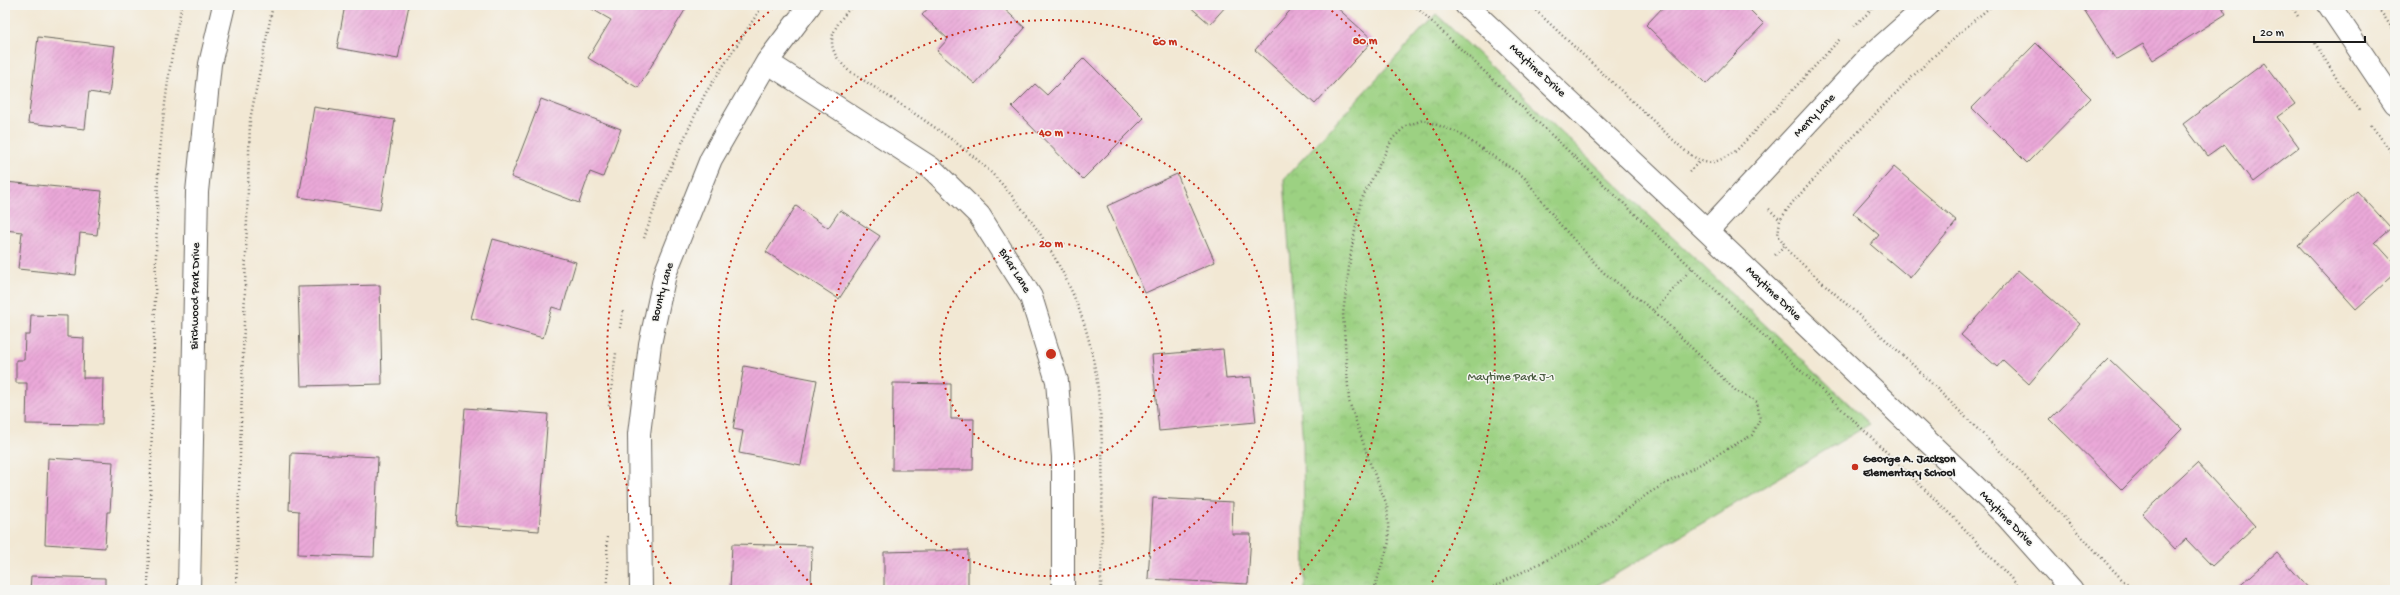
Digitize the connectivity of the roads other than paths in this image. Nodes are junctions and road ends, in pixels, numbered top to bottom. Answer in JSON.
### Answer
{"nodes":[{"id":1,"x":224,"y":5,"type":"edge"},
{"id":2,"x":810,"y":5,"type":"edge"},
{"id":3,"x":1466,"y":5,"type":"edge"},
{"id":4,"x":1928,"y":5,"type":"edge"},
{"id":5,"x":2329,"y":5,"type":"edge"},
{"id":6,"x":767,"y":62,"type":"junction"},
{"id":7,"x":2395,"y":103,"type":"edge"},
{"id":8,"x":1707,"y":231,"type":"junction"},
{"id":9,"x":189,"y":590,"type":"edge"},
{"id":10,"x":641,"y":590,"type":"edge"},
{"id":11,"x":1063,"y":590,"type":"edge"},
{"id":12,"x":2072,"y":590,"type":"edge"}],
"edges":[{"from":1,"to":9,"type":"street","name":"Birchwood Park Drive"},
{"from":2,"to":6,"type":"street","name":"Bounty Lane"},
{"from":3,"to":8,"type":"street","name":"Maytime Drive"},
{"from":4,"to":8,"type":"street","name":"Merry Lane"},
{"from":5,"to":7,"type":"street"},
{"from":6,"to":10,"type":"street","name":"Bounty Lane"},
{"from":6,"to":11,"type":"street","name":"Briar Lane"},
{"from":8,"to":12,"type":"street","name":"Maytime Drive"}]}
